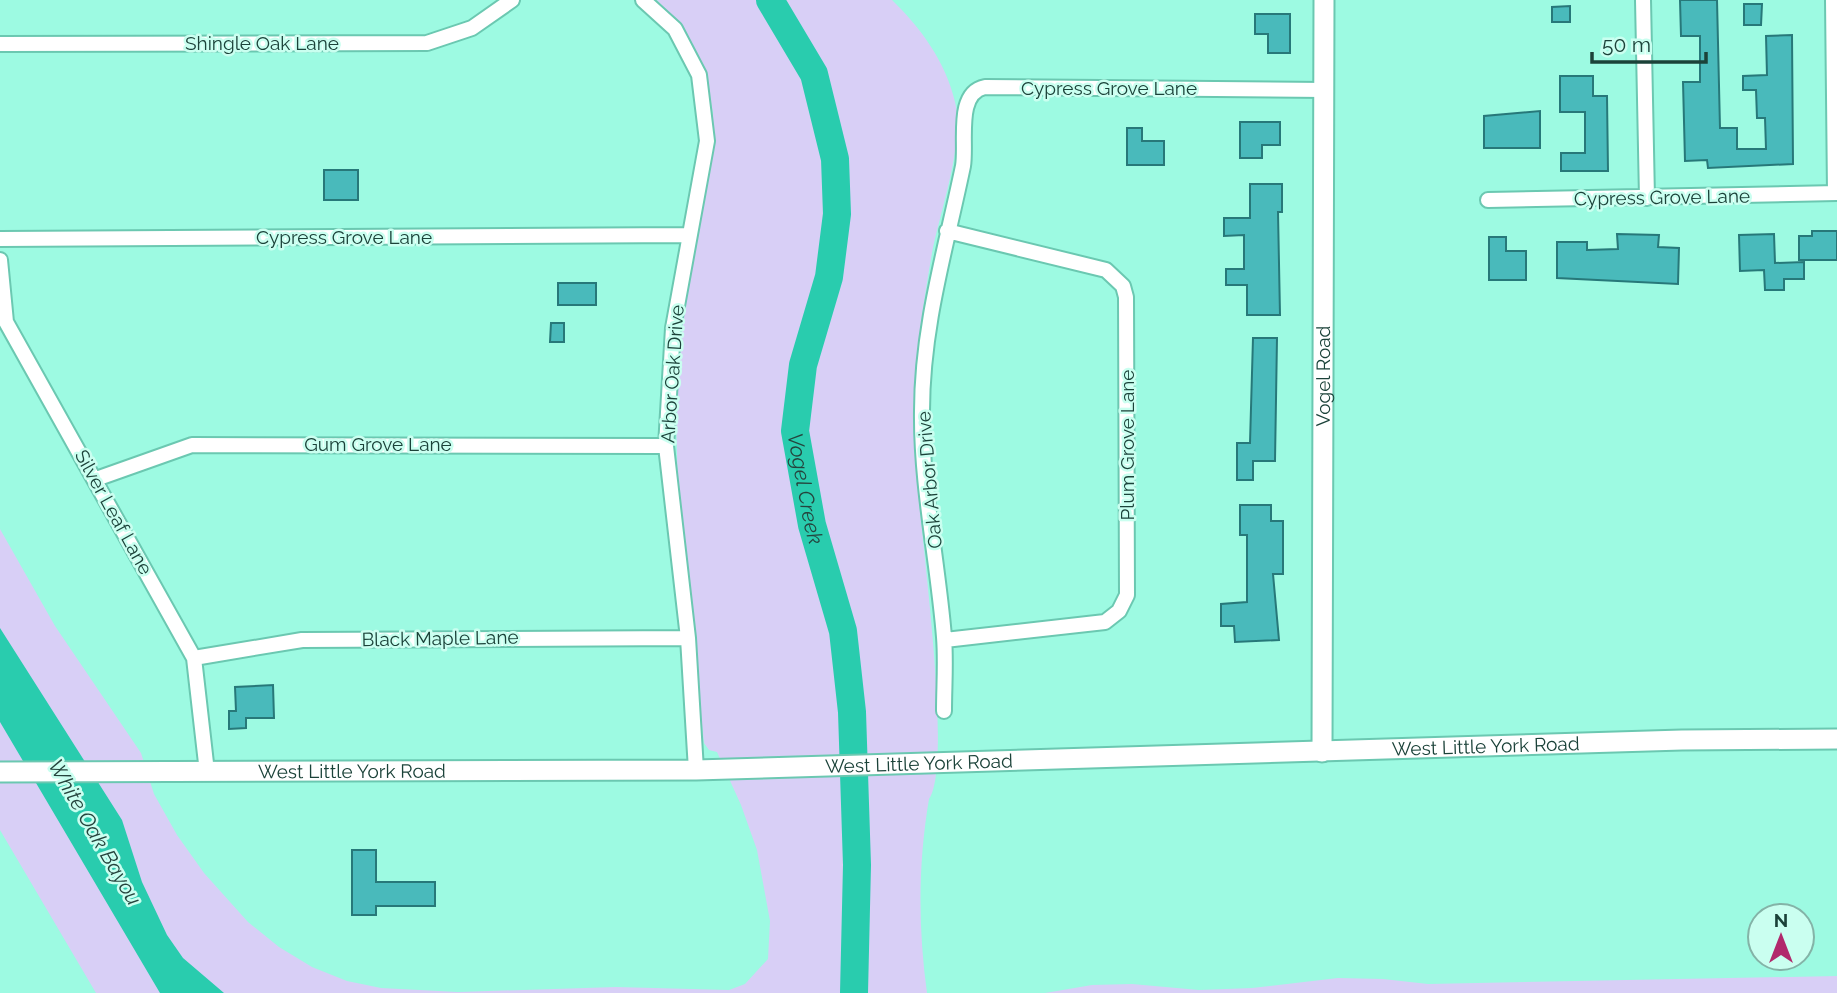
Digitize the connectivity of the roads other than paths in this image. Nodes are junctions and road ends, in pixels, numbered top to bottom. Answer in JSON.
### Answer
{"nodes":[{"id":1,"x":512,"y":0,"type":"edge"},
{"id":2,"x":643,"y":0,"type":"edge"},
{"id":3,"x":1324,"y":0,"type":"edge"},
{"id":4,"x":1643,"y":0,"type":"edge"},
{"id":5,"x":1833,"y":0,"type":"edge"},
{"id":6,"x":0,"y":44,"type":"edge"},
{"id":7,"x":976,"y":89,"type":"joint"},
{"id":8,"x":1325,"y":90,"type":"junction"},
{"id":9,"x":1836,"y":193,"type":"edge"},
{"id":10,"x":1647,"y":198,"type":"junction"},
{"id":11,"x":1488,"y":200,"type":"dead end"},
{"id":12,"x":947,"y":230,"type":"junction"},
{"id":13,"x":688,"y":235,"type":"junction"},
{"id":14,"x":0,"y":239,"type":"edge"},
{"id":15,"x":0,"y":260,"type":"edge"},
{"id":16,"x":666,"y":446,"type":"junction"},
{"id":17,"x":96,"y":479,"type":"junction"},
{"id":18,"x":688,"y":638,"type":"junction"},
{"id":19,"x":945,"y":640,"type":"junction"},
{"id":20,"x":194,"y":658,"type":"junction"},
{"id":21,"x":944,"y":712,"type":"dead end"},
{"id":22,"x":1837,"y":740,"type":"edge"},
{"id":23,"x":1322,"y":752,"type":"junction"},
{"id":24,"x":696,"y":770,"type":"junction"},
{"id":25,"x":0,"y":772,"type":"edge"},
{"id":26,"x":207,"y":772,"type":"junction"}],
"edges":[{"from":1,"to":6,"type":"street","name":"Shingle Oak Lane"},
{"from":2,"to":13,"type":"street","name":"Arbor Oak Drive"},
{"from":3,"to":8,"type":"street","name":"Vogel Road"},
{"from":4,"to":10,"type":"street"},
{"from":5,"to":9,"type":"street"},
{"from":7,"to":8,"type":"street","name":"Cypress Grove Lane"},
{"from":7,"to":12,"type":"street","name":"Oak Arbor Drive"},
{"from":8,"to":23,"type":"street","name":"Vogel Road"},
{"from":9,"to":10,"type":"street","name":"Cypress Grove Lane"},
{"from":10,"to":11,"type":"street","name":"Cypress Grove Lane"},
{"from":12,"to":19,"type":"street","name":"Oak Arbor Drive"},
{"from":12,"to":19,"type":"street","name":"Plum Grove Lane"},
{"from":13,"to":14,"type":"street","name":"Cypress Grove Lane"},
{"from":13,"to":16,"type":"street","name":"Arbor Oak Drive"},
{"from":15,"to":17,"type":"street","name":"Silver Leaf Lane"},
{"from":16,"to":17,"type":"street","name":"Gum Grove Lane"},
{"from":16,"to":18,"type":"street","name":"Arbor Oak Drive"},
{"from":17,"to":20,"type":"street","name":"Silver Leaf Lane"},
{"from":18,"to":20,"type":"street","name":"Black Maple Lane"},
{"from":18,"to":24,"type":"street","name":"Arbor Oak Drive"},
{"from":19,"to":21,"type":"street","name":"Oak Arbor Drive"},
{"from":20,"to":26,"type":"street","name":"Silver Leaf Lane"},
{"from":22,"to":23,"type":"street","name":"West Little York Road"},
{"from":23,"to":24,"type":"street","name":"West Little York Road"},
{"from":24,"to":26,"type":"street","name":"West Little York Road"},
{"from":25,"to":26,"type":"street","name":"West Little York Road"}]}
